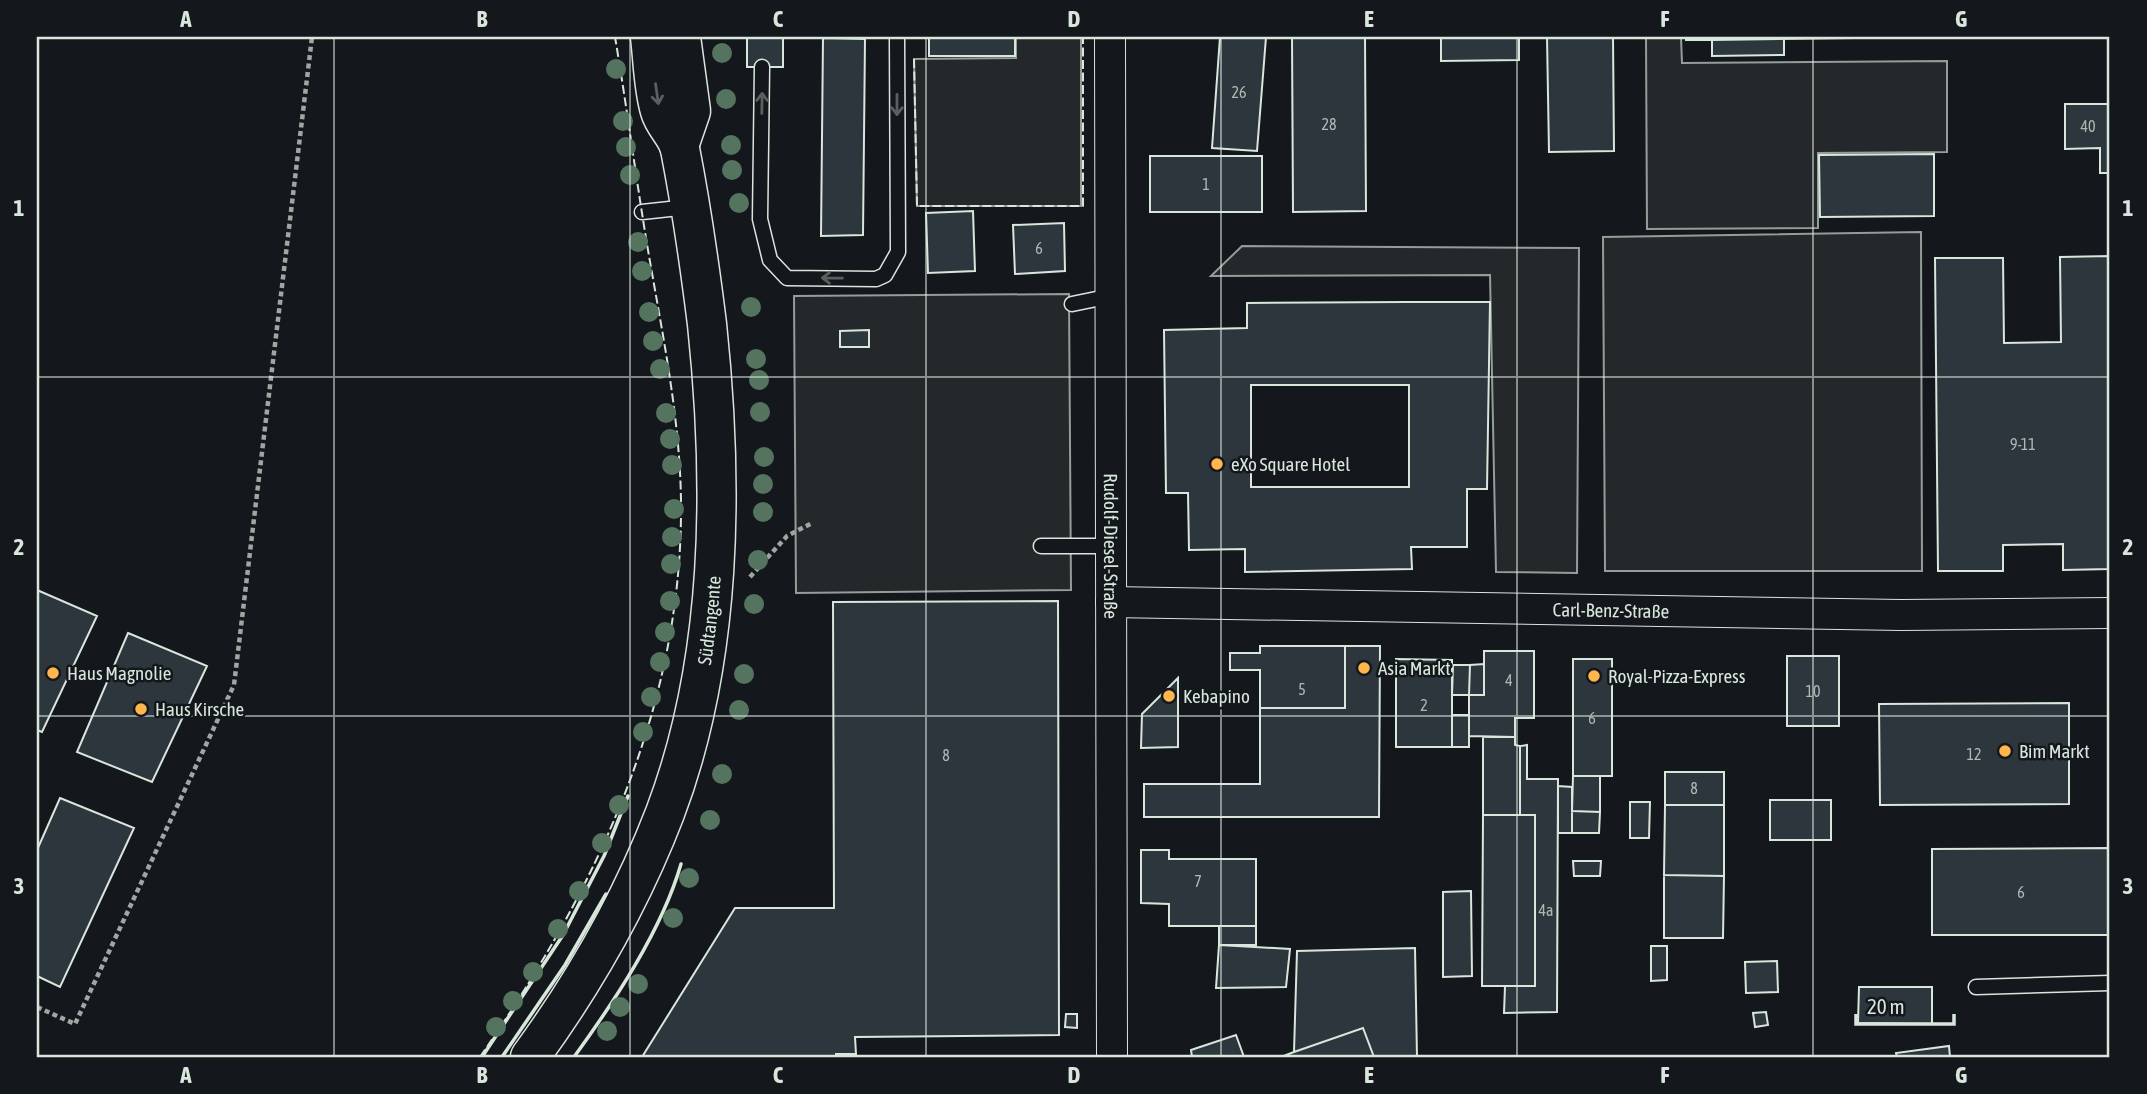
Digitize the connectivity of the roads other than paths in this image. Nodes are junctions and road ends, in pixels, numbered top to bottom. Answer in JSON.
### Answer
{"nodes":[{"id":1,"x":650,"y":37,"type":"edge"},
{"id":2,"x":681,"y":37,"type":"edge"},
{"id":3,"x":897,"y":37,"type":"edge"},
{"id":4,"x":1110,"y":37,"type":"edge"},
{"id":5,"x":762,"y":66,"type":"dead end"},
{"id":6,"x":679,"y":146,"type":"junction"},
{"id":7,"x":688,"y":207,"type":"junction"},
{"id":8,"x":642,"y":212,"type":"dead end"},
{"id":9,"x":1111,"y":296,"type":"junction"},
{"id":10,"x":1072,"y":304,"type":"dead end"},
{"id":11,"x":1041,"y":546,"type":"dead end"},
{"id":12,"x":1111,"y":546,"type":"junction"},
{"id":13,"x":1111,"y":602,"type":"junction"},
{"id":14,"x":2110,"y":613,"type":"edge"},
{"id":15,"x":2110,"y":983,"type":"edge"},
{"id":16,"x":1976,"y":987,"type":"dead end"},
{"id":17,"x":530,"y":1057,"type":"edge"},
{"id":18,"x":1112,"y":1057,"type":"edge"}],
"edges":[{"from":1,"to":6,"type":"main road","name":"Südtangente","one_way":true},
{"from":2,"to":6,"type":"main road","name":"Südtangente"},
{"from":3,"to":5,"type":"lane","one_way":true},
{"from":4,"to":9,"type":"street","name":"Rudolf-Diesel-Straße"},
{"from":6,"to":7,"type":"main road","name":"Südtangente"},
{"from":7,"to":8,"type":"lane"},
{"from":7,"to":17,"type":"main road","name":"Südtangente"},
{"from":9,"to":10,"type":"lane"},
{"from":9,"to":12,"type":"street","name":"Rudolf-Diesel-Straße"},
{"from":11,"to":12,"type":"lane"},
{"from":12,"to":13,"type":"street","name":"Rudolf-Diesel-Straße"},
{"from":13,"to":14,"type":"street","name":"Carl-Benz-Straße"},
{"from":13,"to":18,"type":"street","name":"Rudolf-Diesel-Straße"},
{"from":15,"to":16,"type":"lane"}]}
